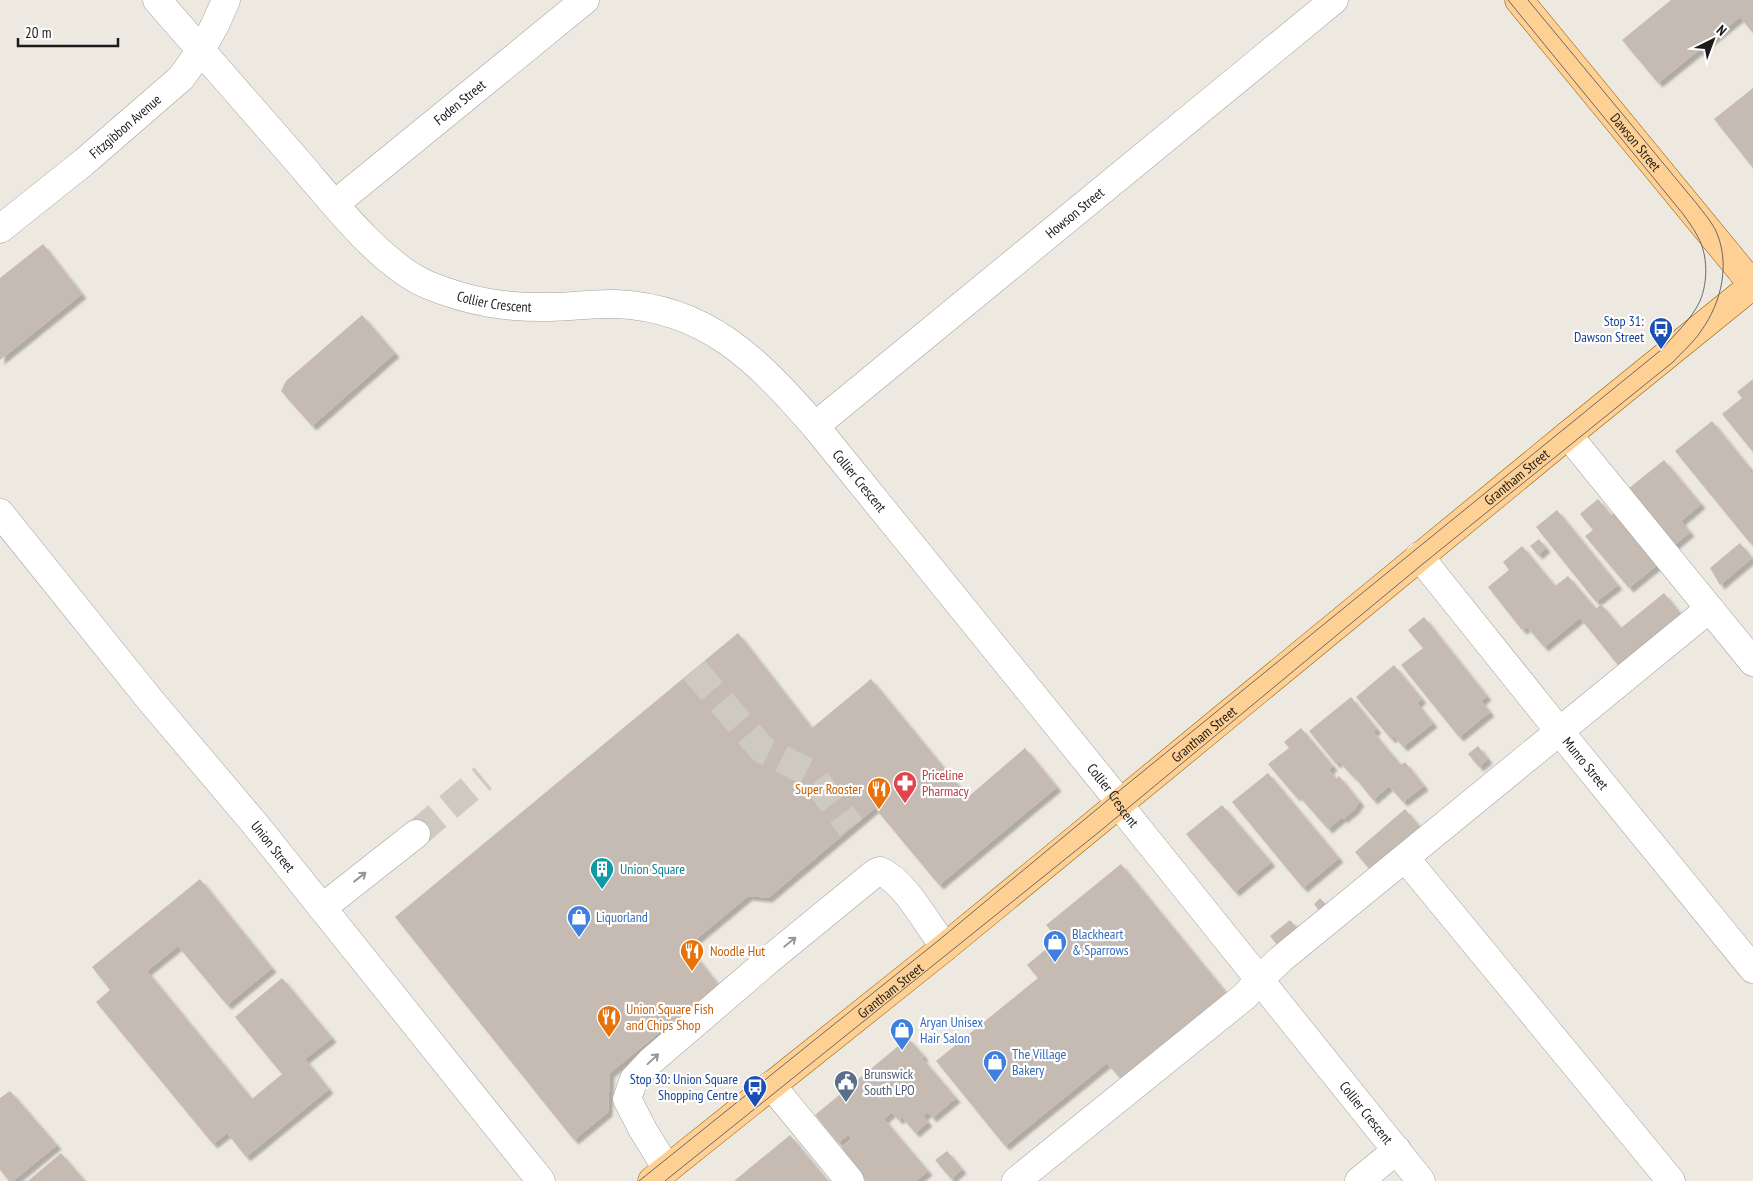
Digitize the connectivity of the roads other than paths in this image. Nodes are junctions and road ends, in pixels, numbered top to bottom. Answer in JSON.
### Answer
{"nodes":[{"id":1,"x":157,"y":0,"type":"edge"},
{"id":2,"x":226,"y":0,"type":"edge"},
{"id":3,"x":584,"y":0,"type":"edge"},
{"id":4,"x":1334,"y":0,"type":"edge"},
{"id":5,"x":1519,"y":0,"type":"edge"},
{"id":6,"x":202,"y":50,"type":"junction"},
{"id":7,"x":335,"y":204,"type":"junction"},
{"id":8,"x":0,"y":229,"type":"edge"},
{"id":9,"x":1753,"y":285,"type":"edge"},
{"id":10,"x":815,"y":426,"type":"junction"},
{"id":11,"x":1568,"y":434,"type":"junction"},
{"id":12,"x":0,"y":514,"type":"edge"},
{"id":13,"x":1419,"y":556,"type":"junction"},
{"id":14,"x":1709,"y":608,"type":"junction"},
{"id":15,"x":1753,"y":662,"type":"edge"},
{"id":16,"x":1560,"y":732,"type":"junction"},
{"id":17,"x":1119,"y":803,"type":"junction"},
{"id":18,"x":416,"y":834,"type":"tunnel mouth"},
{"id":19,"x":1406,"y":858,"type":"junction"},
{"id":20,"x":322,"y":908,"type":"junction"},
{"id":21,"x":945,"y":947,"type":"junction"},
{"id":22,"x":1753,"y":969,"type":"edge"},
{"id":23,"x":1259,"y":980,"type":"junction"},
{"id":24,"x":771,"y":1085,"type":"junction"},
{"id":25,"x":1397,"y":1150,"type":"junction"},
{"id":26,"x":660,"y":1175,"type":"edge"},
{"id":27,"x":541,"y":1181,"type":"edge"},
{"id":28,"x":850,"y":1181,"type":"edge"},
{"id":29,"x":1016,"y":1181,"type":"edge"},
{"id":30,"x":1359,"y":1181,"type":"edge"},
{"id":31,"x":1421,"y":1181,"type":"edge"},
{"id":32,"x":1671,"y":1181,"type":"edge"}],
"edges":[{"from":1,"to":6,"type":"street","name":"Collier Crescent"},
{"from":2,"to":6,"type":"street","name":"Fitzgibbon Avenue"},
{"from":3,"to":7,"type":"street","name":"Foden Street"},
{"from":4,"to":10,"type":"street","name":"Howson Street"},
{"from":5,"to":9,"type":"main road","name":"Dawson Street"},
{"from":6,"to":7,"type":"street","name":"Collier Crescent"},
{"from":6,"to":8,"type":"street","name":"Fitzgibbon Avenue"},
{"from":7,"to":10,"type":"street","name":"Collier Crescent"},
{"from":9,"to":11,"type":"main road","name":"Grantham Street"},
{"from":10,"to":17,"type":"street","name":"Collier Crescent"},
{"from":11,"to":13,"type":"main road","name":"Grantham Street"},
{"from":11,"to":14,"type":"street"},
{"from":12,"to":20,"type":"street","name":"Union Street"},
{"from":13,"to":16,"type":"street","name":"Munro Street"},
{"from":13,"to":17,"type":"main road","name":"Grantham Street"},
{"from":14,"to":15,"type":"street"},
{"from":14,"to":16,"type":"street"},
{"from":16,"to":19,"type":"street"},
{"from":16,"to":22,"type":"street","name":"Munro Street"},
{"from":17,"to":21,"type":"main road","name":"Grantham Street"},
{"from":17,"to":23,"type":"street","name":"Collier Crescent"},
{"from":20,"to":18,"type":"street","one_way":true},
{"from":19,"to":23,"type":"street"},
{"from":19,"to":32,"type":"street"},
{"from":20,"to":27,"type":"street","name":"Union Street"},
{"from":21,"to":24,"type":"main road","name":"Grantham Street"},
{"from":26,"to":21,"type":"street","one_way":true},
{"from":23,"to":25,"type":"street","name":"Collier Crescent"},
{"from":23,"to":29,"type":"street"},
{"from":24,"to":26,"type":"main road","name":"Grantham Street"},
{"from":24,"to":28,"type":"street"},
{"from":25,"to":30,"type":"street"},
{"from":25,"to":31,"type":"street","name":"Collier Crescent"}]}
